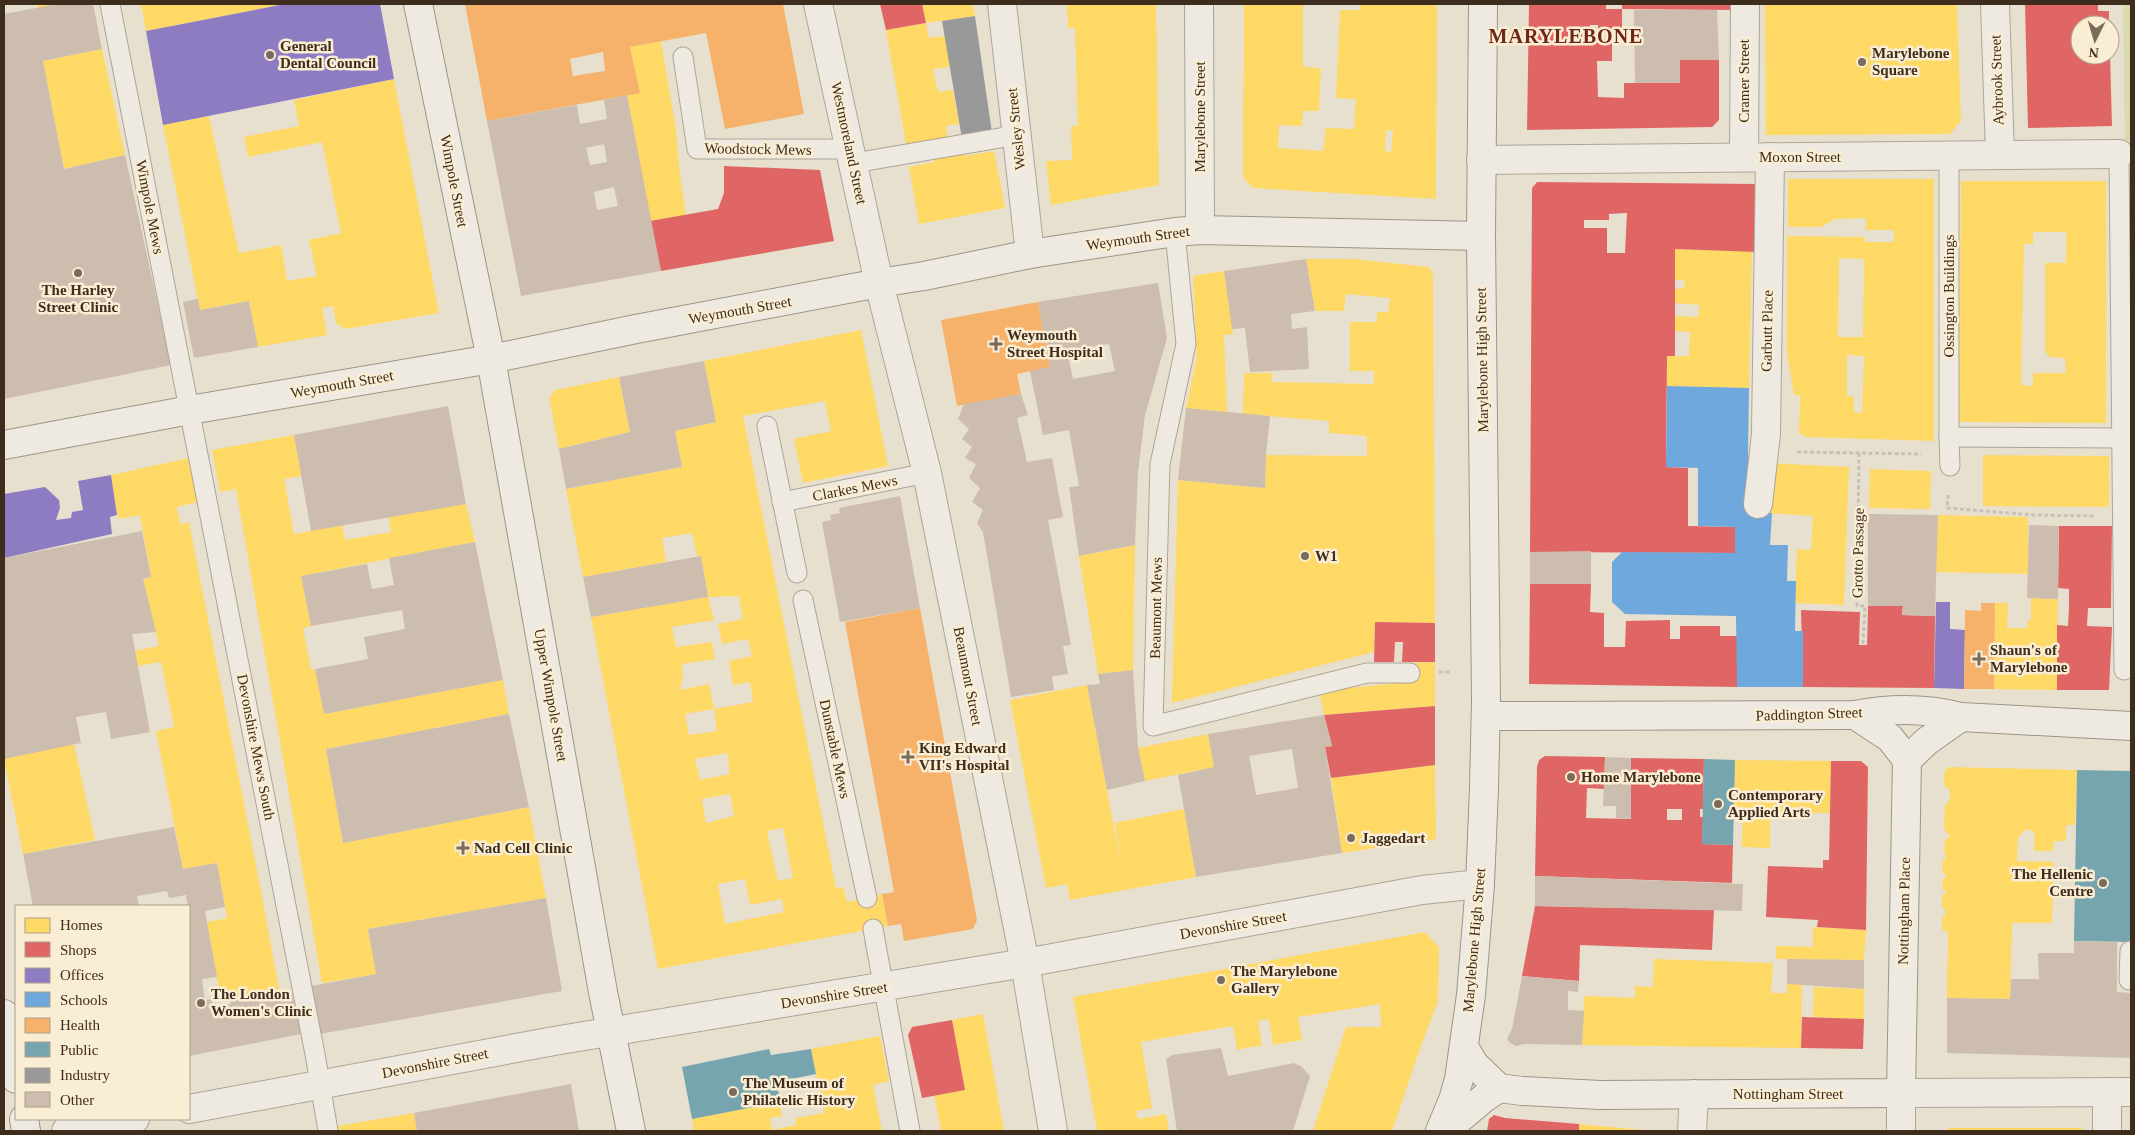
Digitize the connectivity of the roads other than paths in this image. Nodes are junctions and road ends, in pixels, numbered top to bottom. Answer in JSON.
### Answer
{"nodes":[{"id":1,"x":110,"y":4,"type":"edge"},
{"id":2,"x":418,"y":4,"type":"edge"},
{"id":3,"x":818,"y":4,"type":"edge"},
{"id":4,"x":1002,"y":4,"type":"edge"},
{"id":5,"x":1199,"y":4,"type":"edge"},
{"id":6,"x":1483,"y":4,"type":"edge"},
{"id":7,"x":1744,"y":4,"type":"edge"},
{"id":8,"x":1995,"y":4,"type":"edge"},
{"id":9,"x":683,"y":57,"type":"dead end"},
{"id":10,"x":1017,"y":135,"type":"junction"},
{"id":11,"x":2120,"y":154,"type":"joint"},
{"id":12,"x":2000,"y":155,"type":"junction"},
{"id":13,"x":852,"y":156,"type":"junction"},
{"id":14,"x":1949,"y":156,"type":"junction"},
{"id":15,"x":1757,"y":157,"type":"junction"},
{"id":16,"x":1481,"y":160,"type":"junction"},
{"id":17,"x":1188,"y":231,"type":"junction"},
{"id":18,"x":1481,"y":236,"type":"junction"},
{"id":19,"x":1030,"y":254,"type":"junction"},
{"id":20,"x":879,"y":283,"type":"junction"},
{"id":21,"x":491,"y":359,"type":"junction"},
{"id":22,"x":190,"y":410,"type":"junction"},
{"id":23,"x":767,"y":426,"type":"dead end"},
{"id":24,"x":2123,"y":438,"type":"junction"},
{"id":25,"x":4,"y":445,"type":"edge"},
{"id":26,"x":927,"y":473,"type":"junction"},
{"id":27,"x":782,"y":502,"type":"junction"},
{"id":28,"x":1758,"y":504,"type":"dead end"},
{"id":29,"x":798,"y":573,"type":"dead end"},
{"id":30,"x":803,"y":600,"type":"dead end"},
{"id":31,"x":2124,"y":670,"type":"dead end"},
{"id":32,"x":1410,"y":673,"type":"dead end"},
{"id":33,"x":1855,"y":715,"type":"junction"},
{"id":34,"x":1486,"y":716,"type":"junction"},
{"id":35,"x":1961,"y":717,"type":"junction"},
{"id":36,"x":2131,"y":726,"type":"edge"},
{"id":37,"x":1907,"y":760,"type":"junction"},
{"id":38,"x":1480,"y":884,"type":"junction"},
{"id":39,"x":867,"y":898,"type":"dead end"},
{"id":40,"x":873,"y":929,"type":"dead end"},
{"id":41,"x":2131,"y":951,"type":"edge"},
{"id":42,"x":1024,"y":964,"type":"junction"},
{"id":43,"x":2129,"y":980,"type":"dead end"},
{"id":44,"x":884,"y":987,"type":"junction"},
{"id":45,"x":4,"y":1014,"type":"edge"},
{"id":46,"x":612,"y":1031,"type":"junction"},
{"id":47,"x":1464,"y":1047,"type":"junction"},
{"id":48,"x":15,"y":1074,"type":"edge"},
{"id":49,"x":320,"y":1085,"type":"junction"},
{"id":50,"x":1500,"y":1088,"type":"junction"},
{"id":51,"x":2119,"y":1092,"type":"edge"},
{"id":52,"x":1901,"y":1093,"type":"junction"},
{"id":53,"x":1694,"y":1094,"type":"junction"},
{"id":54,"x":190,"y":1109,"type":"edge"},
{"id":55,"x":129,"y":1120,"type":"edge"},
{"id":56,"x":66,"y":1131,"type":"edge"},
{"id":57,"x":328,"y":1131,"type":"edge"},
{"id":58,"x":631,"y":1131,"type":"edge"},
{"id":59,"x":910,"y":1131,"type":"edge"},
{"id":60,"x":1052,"y":1131,"type":"edge"},
{"id":61,"x":1440,"y":1131,"type":"edge"},
{"id":62,"x":1445,"y":1131,"type":"edge"},
{"id":63,"x":1692,"y":1131,"type":"edge"},
{"id":64,"x":1901,"y":1131,"type":"edge"},
{"id":65,"x":2107,"y":1131,"type":"edge"}],
"edges":[{"from":1,"to":22,"type":"lane","name":"Wimpole Mews"},
{"from":2,"to":21,"type":"street","name":"Wimpole Street"},
{"from":3,"to":13,"type":"street","name":"Westmoreland Street"},
{"from":4,"to":10,"type":"street","name":"Wesley Street"},
{"from":5,"to":17,"type":"street","name":"Marylebone Street"},
{"from":6,"to":16,"type":"street","name":"Marylebone High Street"},
{"from":7,"to":15,"type":"street","name":"Cramer Street"},
{"from":8,"to":12,"type":"street","name":"Aybrook Street"},
{"from":9,"to":13,"type":"lane","name":"Woodstock Mews"},
{"from":10,"to":13,"type":"lane"},
{"from":10,"to":19,"type":"street","name":"Wesley Street"},
{"from":11,"to":12,"type":"street","name":"Moxon Street"},
{"from":11,"to":24,"type":"lane"},
{"from":12,"to":14,"type":"street","name":"Moxon Street"},
{"from":13,"to":20,"type":"street","name":"Westmoreland Street"},
{"from":14,"to":15,"type":"street","name":"Moxon Street"},
{"from":14,"to":24,"type":"lane","name":"Ossington Buildings"},
{"from":15,"to":16,"type":"street","name":"Moxon Street"},
{"from":15,"to":28,"type":"street","name":"Garbutt Place"},
{"from":16,"to":18,"type":"street","name":"Marylebone High Street"},
{"from":17,"to":18,"type":"street","name":"Weymouth Street"},
{"from":17,"to":19,"type":"street","name":"Weymouth Street"},
{"from":17,"to":32,"type":"lane","name":"Beaumont Mews"},
{"from":18,"to":34,"type":"street","name":"Marylebone High Street"},
{"from":19,"to":20,"type":"street","name":"Weymouth Street"},
{"from":20,"to":21,"type":"street","name":"Weymouth Street"},
{"from":20,"to":26,"type":"street","name":"Beaumont Street"},
{"from":21,"to":22,"type":"street","name":"Weymouth Street"},
{"from":21,"to":46,"type":"street","name":"Upper Wimpole Street"},
{"from":22,"to":25,"type":"street","name":"Weymouth Street"},
{"from":22,"to":49,"type":"lane","name":"Devonshire Mews South"},
{"from":23,"to":27,"type":"lane"},
{"from":24,"to":31,"type":"lane"},
{"from":26,"to":27,"type":"lane","name":"Clarkes Mews"},
{"from":26,"to":42,"type":"street","name":"Beaumont Street"},
{"from":27,"to":29,"type":"lane"},
{"from":30,"to":39,"type":"lane","name":"Dunstable Mews"},
{"from":33,"to":34,"type":"street","name":"Paddington Street"},
{"from":33,"to":35,"type":"street","name":"Paddington Street"},
{"from":33,"to":37,"type":"street"},
{"from":34,"to":38,"type":"street","name":"Marylebone High Street"},
{"from":35,"to":36,"type":"street","name":"Paddington Street"},
{"from":35,"to":37,"type":"street"},
{"from":37,"to":52,"type":"street","name":"Nottingham Place"},
{"from":38,"to":42,"type":"street","name":"Devonshire Street"},
{"from":38,"to":47,"type":"street","name":"Marylebone High Street"},
{"from":40,"to":44,"type":"lane"},
{"from":41,"to":43,"type":"lane"},
{"from":42,"to":44,"type":"street","name":"Devonshire Street"},
{"from":42,"to":60,"type":"street","name":"Beaumont Street"},
{"from":44,"to":46,"type":"street","name":"Devonshire Street"},
{"from":44,"to":59,"type":"lane"},
{"from":45,"to":48,"type":"street"},
{"from":46,"to":49,"type":"street","name":"Devonshire Street"},
{"from":46,"to":58,"type":"street","name":"Upper Wimpole Street"},
{"from":47,"to":50,"type":"street"},
{"from":47,"to":61,"type":"street","name":"Marylebone High Street"},
{"from":49,"to":54,"type":"street","name":"Devonshire Street"},
{"from":49,"to":57,"type":"lane","name":"Devonshire Mews South"},
{"from":50,"to":53,"type":"street","name":"Nottingham Street"},
{"from":50,"to":62,"type":"street"},
{"from":51,"to":52,"type":"street","name":"Nottingham Street"},
{"from":51,"to":65,"type":"street"},
{"from":52,"to":53,"type":"street","name":"Nottingham Street"},
{"from":52,"to":64,"type":"street","name":"Nottingham Place"},
{"from":53,"to":63,"type":"street"},
{"from":55,"to":56,"type":"street"}]}
